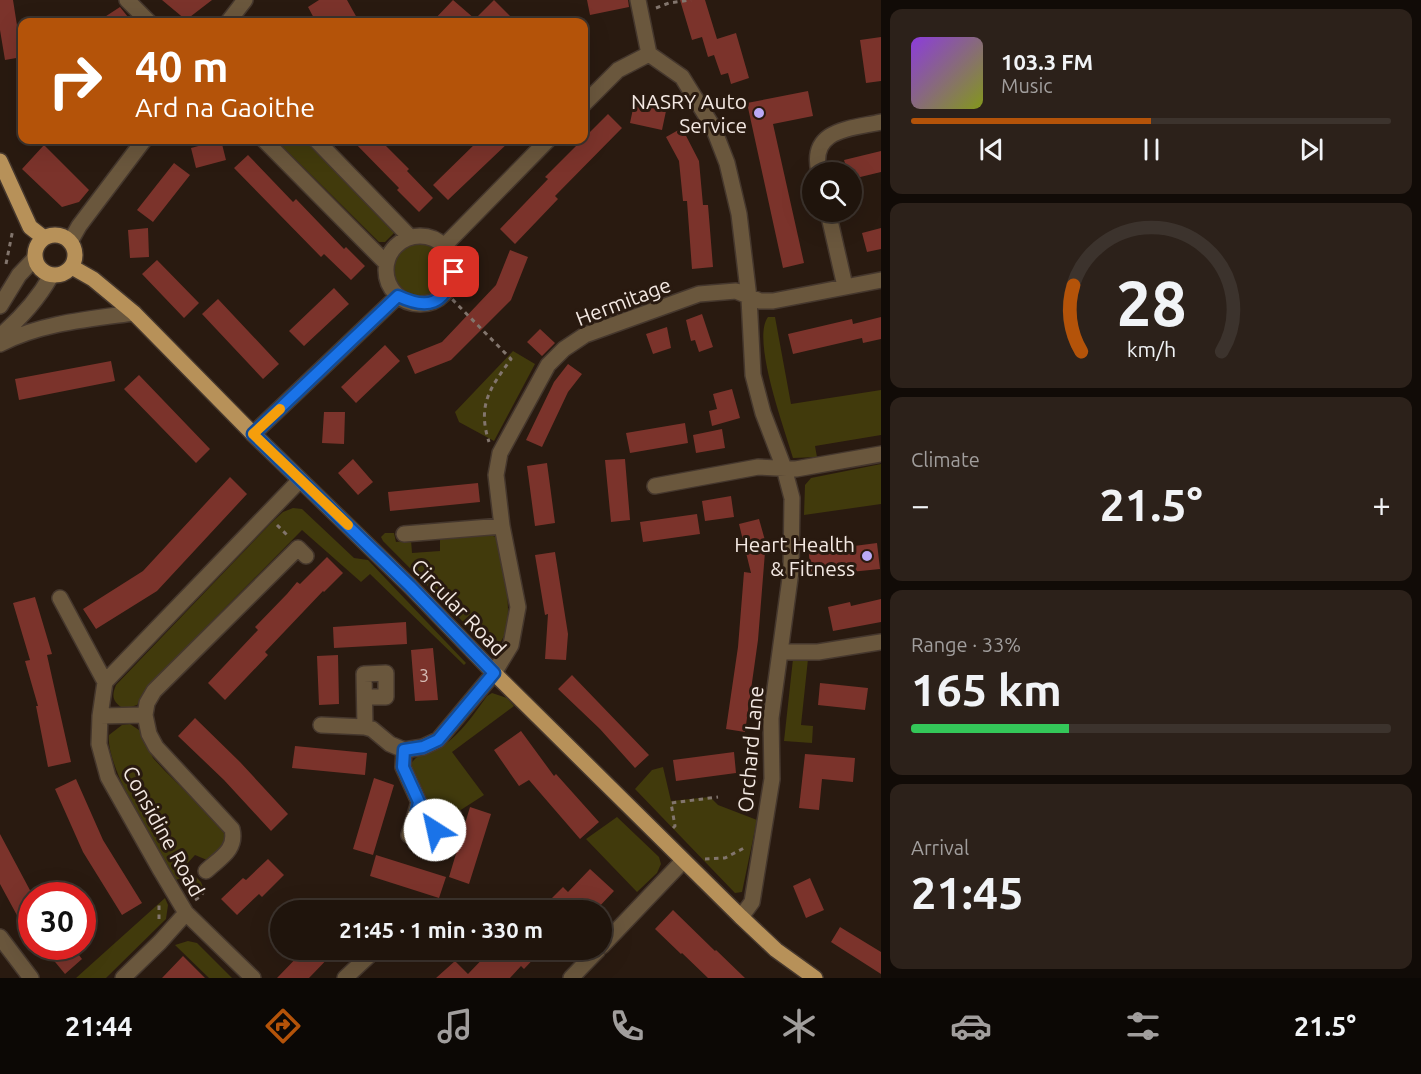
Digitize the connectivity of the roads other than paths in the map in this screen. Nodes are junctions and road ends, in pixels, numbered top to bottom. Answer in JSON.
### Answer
{"nodes":[{"id":1,"x":127,"y":0,"type":"edge"},
{"id":2,"x":245,"y":0,"type":"edge"},
{"id":3,"x":638,"y":0,"type":"edge"},
{"id":4,"x":145,"y":18,"type":"edge"},
{"id":5,"x":231,"y":18,"type":"edge"},
{"id":6,"x":649,"y":54,"type":"junction"},
{"id":7,"x":588,"y":100,"type":"edge"},
{"id":8,"x":881,"y":122,"type":"edge"},
{"id":9,"x":141,"y":144,"type":"edge"},
{"id":10,"x":268,"y":144,"type":"edge"},
{"id":11,"x":320,"y":144,"type":"edge"},
{"id":12,"x":544,"y":144,"type":"edge"},
{"id":13,"x":0,"y":161,"type":"edge"},
{"id":14,"x":817,"y":162,"type":"edge"},
{"id":15,"x":830,"y":222,"type":"edge"},
{"id":16,"x":409,"y":236,"type":"junction"},
{"id":17,"x":44,"y":238,"type":"junction"},
{"id":18,"x":70,"y":242,"type":"junction"},
{"id":19,"x":445,"y":245,"type":"junction"},
{"id":20,"x":35,"y":258,"type":"junction"},
{"id":21,"x":385,"y":262,"type":"junction"},
{"id":22,"x":72,"y":267,"type":"junction"},
{"id":23,"x":51,"y":276,"type":"junction"},
{"id":24,"x":881,"y":280,"type":"edge"},
{"id":25,"x":845,"y":286,"type":"junction"},
{"id":26,"x":398,"y":296,"type":"junction"},
{"id":27,"x":749,"y":298,"type":"junction"},
{"id":28,"x":0,"y":306,"type":"edge"},
{"id":29,"x":134,"y":313,"type":"junction"},
{"id":30,"x":0,"y":336,"type":"edge"},
{"id":31,"x":0,"y":344,"type":"edge"},
{"id":32,"x":253,"y":434,"type":"junction"},
{"id":33,"x":881,"y":454,"type":"edge"},
{"id":34,"x":784,"y":468,"type":"junction"},
{"id":35,"x":300,"y":480,"type":"junction"},
{"id":36,"x":655,"y":486,"type":"dead end"},
{"id":37,"x":502,"y":526,"type":"junction"},
{"id":38,"x":404,"y":534,"type":"dead end"},
{"id":39,"x":302,"y":552,"type":"road end"},
{"id":40,"x":60,"y":598,"type":"dead end"},
{"id":41,"x":881,"y":642,"type":"edge"},
{"id":42,"x":782,"y":652,"type":"junction"},
{"id":43,"x":494,"y":673,"type":"junction"},
{"id":44,"x":105,"y":682,"type":"junction"},
{"id":45,"x":364,"y":697,"type":"dead end"},
{"id":46,"x":145,"y":715,"type":"junction"},
{"id":47,"x":100,"y":716,"type":"junction"},
{"id":48,"x":321,"y":726,"type":"dead end"},
{"id":49,"x":365,"y":727,"type":"junction"},
{"id":50,"x":404,"y":750,"type":"junction"},
{"id":51,"x":417,"y":811,"type":"dead end"},
{"id":52,"x":683,"y":861,"type":"junction"},
{"id":53,"x":206,"y":871,"type":"dead end"},
{"id":54,"x":186,"y":913,"type":"junction"},
{"id":55,"x":741,"y":917,"type":"junction"},
{"id":56,"x":612,"y":936,"type":"edge"},
{"id":57,"x":0,"y":937,"type":"edge"},
{"id":58,"x":364,"y":960,"type":"edge"},
{"id":59,"x":588,"y":960,"type":"edge"},
{"id":60,"x":31,"y":978,"type":"edge"},
{"id":61,"x":123,"y":978,"type":"edge"},
{"id":62,"x":253,"y":978,"type":"edge"},
{"id":63,"x":345,"y":978,"type":"edge"},
{"id":64,"x":571,"y":978,"type":"edge"},
{"id":65,"x":815,"y":978,"type":"edge"}],
"edges":[{"from":1,"to":4,"type":"street"},
{"from":2,"to":5,"type":"street"},
{"from":3,"to":6,"type":"street"},
{"from":6,"to":7,"type":"street"},
{"from":6,"to":27,"type":"street"},
{"from":8,"to":14,"type":"street"},
{"from":9,"to":18,"type":"street"},
{"from":10,"to":21,"type":"street"},
{"from":11,"to":16,"type":"street"},
{"from":12,"to":19,"type":"street"},
{"from":13,"to":17,"type":"main road"},
{"from":15,"to":25,"type":"street"},
{"from":16,"to":19,"type":"street"},
{"from":16,"to":21,"type":"street"},
{"from":17,"to":18,"type":"main road"},
{"from":17,"to":20,"type":"main road"},
{"from":18,"to":22,"type":"main road"},
{"from":19,"to":26,"type":"street"},
{"from":20,"to":23,"type":"main road"},
{"from":20,"to":28,"type":"street"},
{"from":21,"to":26,"type":"street"},
{"from":22,"to":23,"type":"main road"},
{"from":22,"to":29,"type":"main road","name":"Circular Road"},
{"from":23,"to":30,"type":"street"},
{"from":24,"to":25,"type":"street","name":"Hermitage"},
{"from":25,"to":27,"type":"street","name":"Hermitage"},
{"from":26,"to":32,"type":"street"},
{"from":27,"to":34,"type":"street"},
{"from":27,"to":37,"type":"street","name":"Hermitage"},
{"from":29,"to":31,"type":"street"},
{"from":29,"to":32,"type":"main road","name":"Circular Road"},
{"from":32,"to":35,"type":"main road","name":"Circular Road"},
{"from":33,"to":34,"type":"street"},
{"from":34,"to":36,"type":"street"},
{"from":34,"to":42,"type":"street","name":"Orchard Lane"},
{"from":35,"to":43,"type":"main road","name":"Circular Road"},
{"from":35,"to":44,"type":"street"},
{"from":37,"to":38,"type":"street"},
{"from":37,"to":43,"type":"street","name":"Hermitage"},
{"from":39,"to":46,"type":"street"},
{"from":40,"to":44,"type":"street"},
{"from":41,"to":42,"type":"street"},
{"from":42,"to":55,"type":"street","name":"Orchard Lane"},
{"from":43,"to":50,"type":"street","name":"Hermitage"},
{"from":43,"to":52,"type":"main road","name":"Circular Road"},
{"from":44,"to":47,"type":"street","name":"Considine Road"},
{"from":45,"to":49,"type":"street"},
{"from":46,"to":47,"type":"street"},
{"from":46,"to":53,"type":"street","name":"Considine Road"},
{"from":47,"to":54,"type":"street","name":"Considine Road"},
{"from":48,"to":49,"type":"street"},
{"from":49,"to":50,"type":"street"},
{"from":50,"to":51,"type":"street"},
{"from":52,"to":55,"type":"main road","name":"Circular Road"},
{"from":52,"to":56,"type":"street"},
{"from":54,"to":61,"type":"street","name":"Considine Road"},
{"from":54,"to":62,"type":"street"},
{"from":55,"to":65,"type":"main road","name":"Circular Road"},
{"from":57,"to":60,"type":"street"},
{"from":58,"to":63,"type":"street"},
{"from":59,"to":64,"type":"street"}]}
